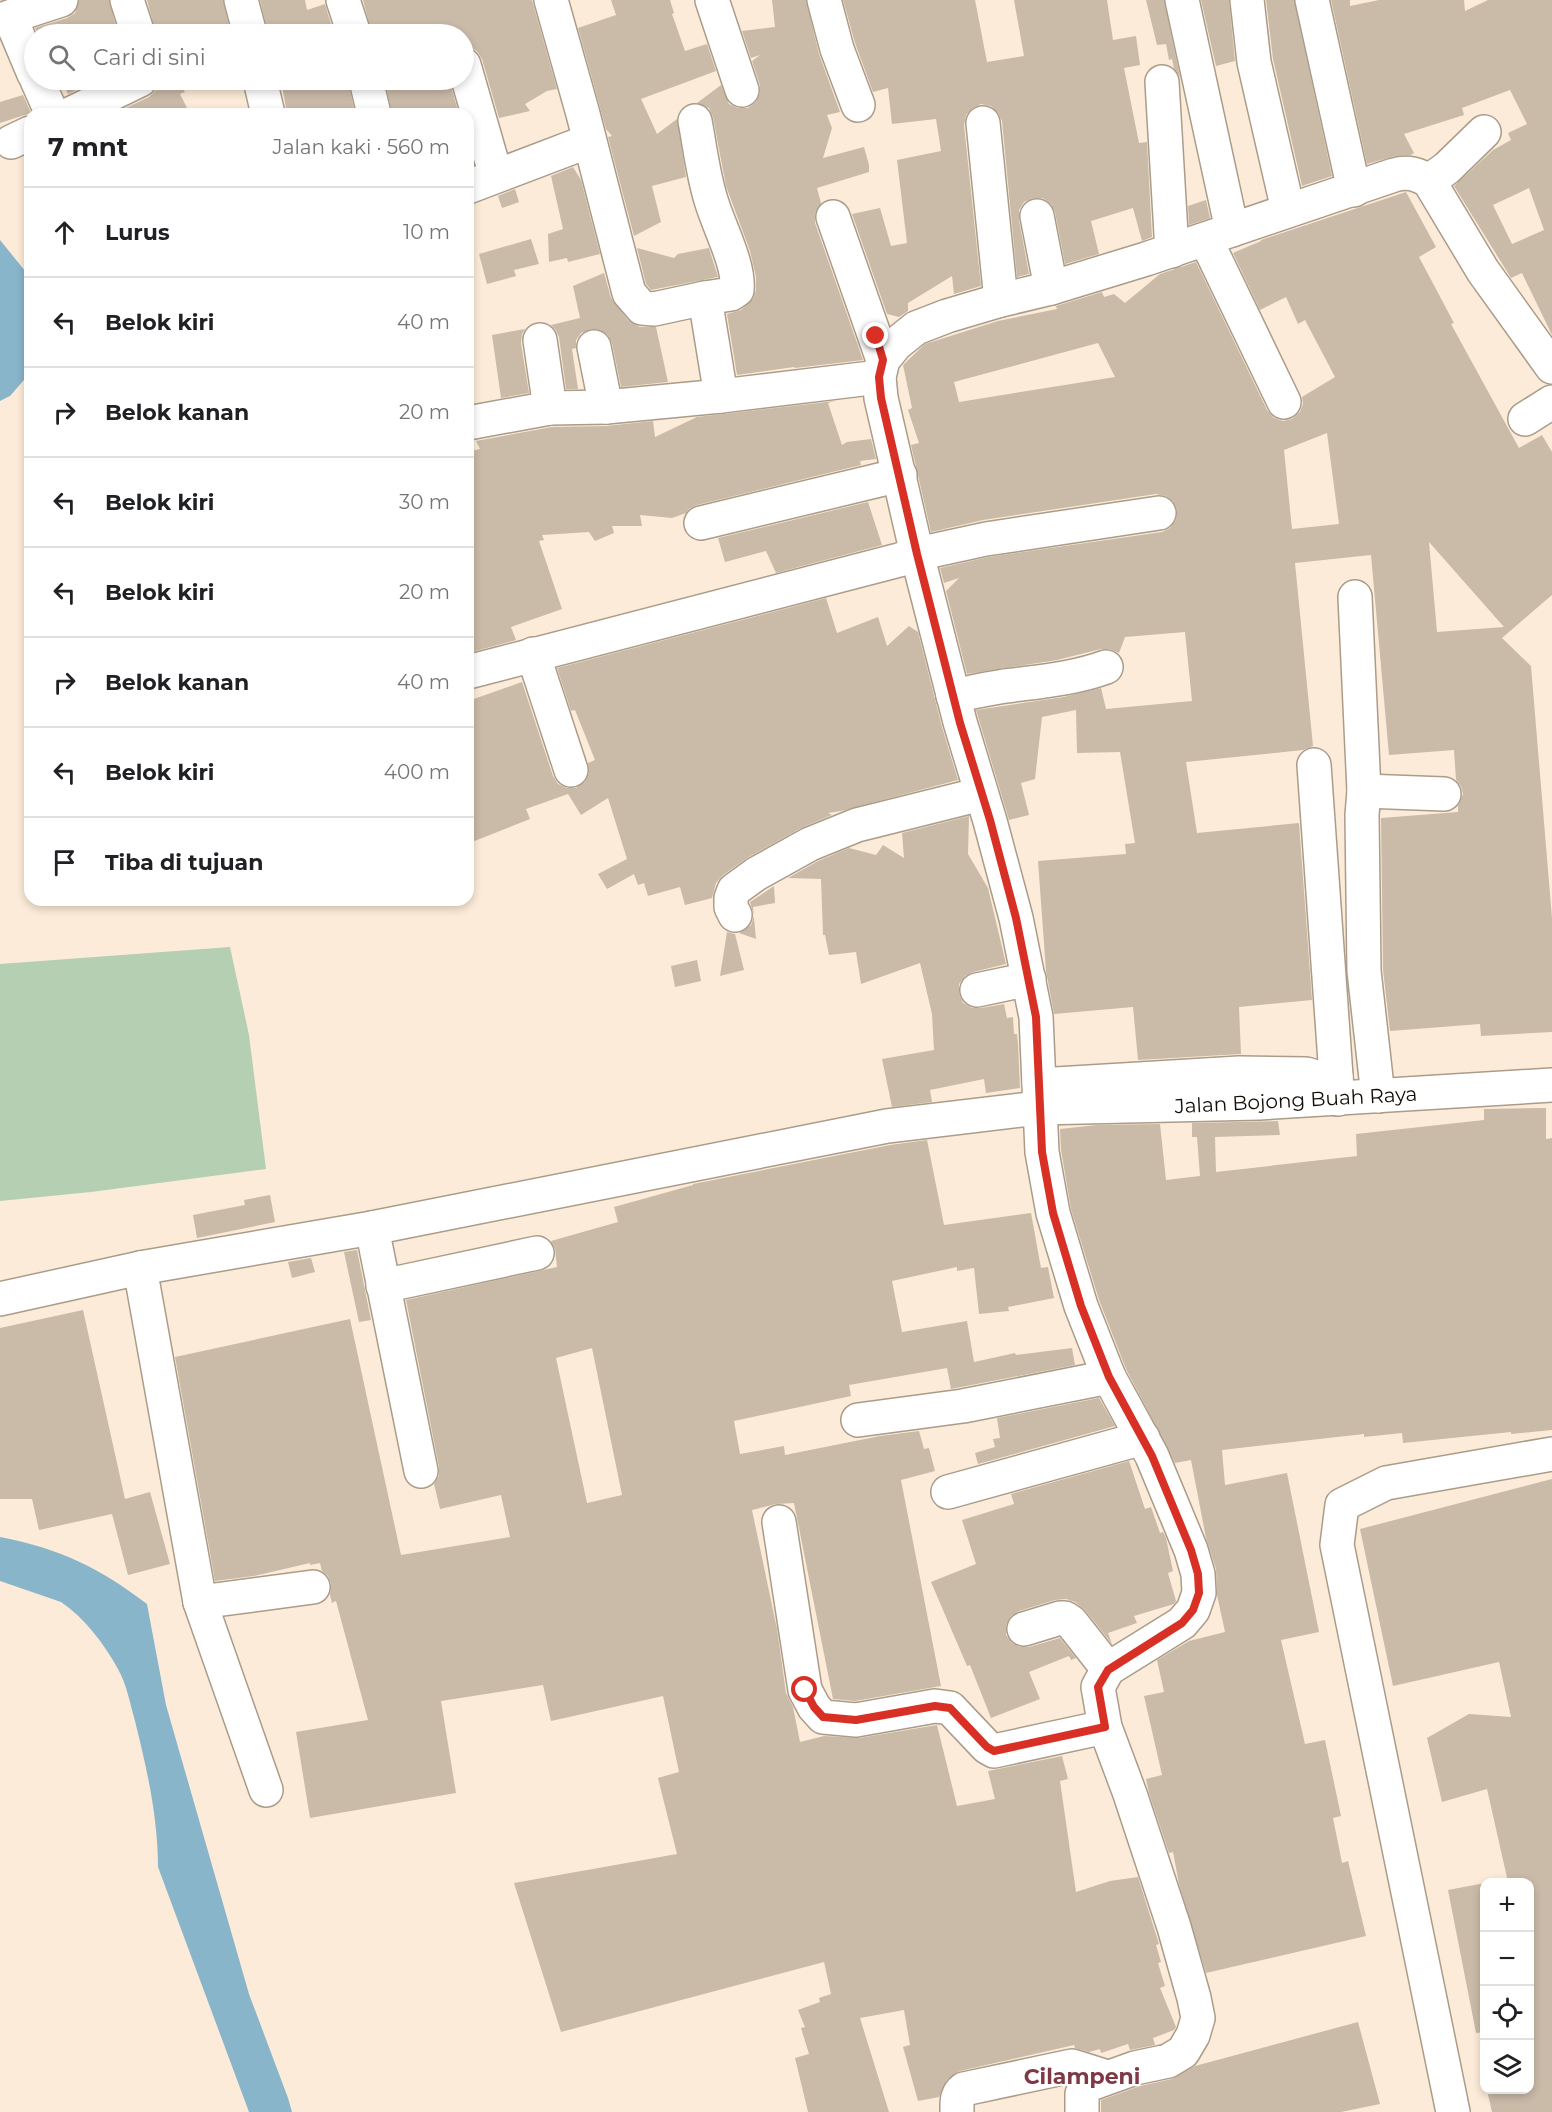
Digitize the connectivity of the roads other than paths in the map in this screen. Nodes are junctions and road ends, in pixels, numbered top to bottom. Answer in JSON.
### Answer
{"nodes":[{"id":1,"x":61,"y":0,"type":"edge"},
{"id":2,"x":127,"y":0,"type":"edge"},
{"id":3,"x":241,"y":0,"type":"edge"},
{"id":4,"x":344,"y":0,"type":"edge"},
{"id":5,"x":712,"y":0,"type":"edge"},
{"id":6,"x":824,"y":0,"type":"edge"},
{"id":7,"x":1182,"y":0,"type":"edge"},
{"id":8,"x":1247,"y":0,"type":"edge"},
{"id":9,"x":1312,"y":0,"type":"edge"},
{"id":10,"x":559,"y":2,"type":"edge"},
{"id":11,"x":5,"y":18,"type":"edge"},
{"id":12,"x":135,"y":24,"type":"edge"},
{"id":13,"x":247,"y":24,"type":"edge"},
{"id":14,"x":351,"y":24,"type":"edge"},
{"id":15,"x":24,"y":55,"type":"edge"},
{"id":16,"x":1162,"y":82,"type":"dead end"},
{"id":17,"x":41,"y":90,"type":"edge"},
{"id":18,"x":119,"y":90,"type":"edge"},
{"id":19,"x":262,"y":90,"type":"edge"},
{"id":20,"x":368,"y":90,"type":"edge"},
{"id":21,"x":468,"y":90,"type":"edge"},
{"id":22,"x":742,"y":90,"type":"dead end"},
{"id":23,"x":858,"y":105,"type":"dead end"},
{"id":24,"x":49,"y":108,"type":"edge"},
{"id":25,"x":82,"y":108,"type":"edge"},
{"id":26,"x":267,"y":108,"type":"edge"},
{"id":27,"x":373,"y":108,"type":"edge"},
{"id":28,"x":471,"y":108,"type":"edge"},
{"id":29,"x":694,"y":121,"type":"dead end"},
{"id":30,"x":983,"y":123,"type":"dead end"},
{"id":31,"x":474,"y":129,"type":"edge"},
{"id":32,"x":1484,"y":132,"type":"dead end"},
{"id":33,"x":590,"y":141,"type":"junction"},
{"id":34,"x":482,"y":181,"type":"edge"},
{"id":35,"x":1429,"y":181,"type":"junction"},
{"id":36,"x":1354,"y":190,"type":"junction"},
{"id":37,"x":1288,"y":210,"type":"junction"},
{"id":38,"x":1037,"y":216,"type":"dead end"},
{"id":39,"x":833,"y":217,"type":"dead end"},
{"id":40,"x":1219,"y":235,"type":"junction"},
{"id":41,"x":1172,"y":251,"type":"junction"},
{"id":42,"x":1051,"y":288,"type":"junction"},
{"id":43,"x":705,"y":298,"type":"junction"},
{"id":44,"x":1001,"y":300,"type":"junction"},
{"id":45,"x":540,"y":340,"type":"dead end"},
{"id":46,"x":594,"y":348,"type":"dead end"},
{"id":47,"x":1552,"y":368,"type":"edge"},
{"id":48,"x":881,"y":369,"type":"junction"},
{"id":49,"x":721,"y":396,"type":"junction"},
{"id":50,"x":1284,"y":402,"type":"dead end"},
{"id":51,"x":1552,"y":402,"type":"edge"},
{"id":52,"x":606,"y":407,"type":"junction"},
{"id":53,"x":550,"y":408,"type":"junction"},
{"id":54,"x":1525,"y":419,"type":"dead end"},
{"id":55,"x":474,"y":422,"type":"edge"},
{"id":56,"x":900,"y":475,"type":"junction"},
{"id":57,"x":1159,"y":513,"type":"dead end"},
{"id":58,"x":701,"y":523,"type":"dead end"},
{"id":59,"x":917,"y":554,"type":"junction"},
{"id":60,"x":1354,"y":597,"type":"dead end"},
{"id":61,"x":533,"y":654,"type":"junction"},
{"id":62,"x":1106,"y":667,"type":"dead end"},
{"id":63,"x":474,"y":670,"type":"edge"},
{"id":64,"x":953,"y":696,"type":"junction"},
{"id":65,"x":1314,"y":765,"type":"dead end"},
{"id":66,"x":571,"y":770,"type":"dead end"},
{"id":67,"x":1365,"y":790,"type":"junction"},
{"id":68,"x":981,"y":794,"type":"junction"},
{"id":69,"x":1444,"y":794,"type":"dead end"},
{"id":70,"x":735,"y":915,"type":"dead end"},
{"id":71,"x":1029,"y":979,"type":"junction"},
{"id":72,"x":977,"y":990,"type":"dead end"},
{"id":73,"x":1552,"y":1085,"type":"edge"},
{"id":74,"x":1337,"y":1087,"type":"junction"},
{"id":75,"x":1039,"y":1095,"type":"junction"},
{"id":76,"x":1377,"y":1096,"type":"junction"},
{"id":77,"x":372,"y":1228,"type":"junction"},
{"id":78,"x":537,"y":1253,"type":"dead end"},
{"id":79,"x":140,"y":1268,"type":"junction"},
{"id":80,"x":383,"y":1286,"type":"junction"},
{"id":81,"x":0,"y":1299,"type":"edge"},
{"id":82,"x":1109,"y":1377,"type":"junction"},
{"id":83,"x":858,"y":1420,"type":"dead end"},
{"id":84,"x":1143,"y":1438,"type":"junction"},
{"id":85,"x":1552,"y":1454,"type":"edge"},
{"id":86,"x":421,"y":1472,"type":"dead end"},
{"id":87,"x":948,"y":1492,"type":"dead end"},
{"id":88,"x":779,"y":1522,"type":"dead end"},
{"id":89,"x":313,"y":1587,"type":"dead end"},
{"id":90,"x":200,"y":1602,"type":"junction"},
{"id":91,"x":1024,"y":1629,"type":"dead end"},
{"id":92,"x":1108,"y":1670,"type":"junction"},
{"id":93,"x":1105,"y":1727,"type":"junction"},
{"id":94,"x":266,"y":1790,"type":"dead end"},
{"id":95,"x":1107,"y":2077,"type":"junction"},
{"id":96,"x":957,"y":2112,"type":"edge"},
{"id":97,"x":1082,"y":2112,"type":"edge"},
{"id":98,"x":1453,"y":2112,"type":"edge"}],
"edges":[{"from":1,"to":11,"type":"street"},
{"from":2,"to":12,"type":"street"},
{"from":3,"to":13,"type":"street"},
{"from":4,"to":14,"type":"street"},
{"from":5,"to":22,"type":"street"},
{"from":6,"to":23,"type":"street"},
{"from":7,"to":40,"type":"street"},
{"from":8,"to":37,"type":"street"},
{"from":9,"to":36,"type":"street"},
{"from":10,"to":33,"type":"street"},
{"from":11,"to":15,"type":"street"},
{"from":16,"to":41,"type":"street"},
{"from":17,"to":24,"type":"street"},
{"from":18,"to":25,"type":"street"},
{"from":19,"to":26,"type":"street"},
{"from":20,"to":27,"type":"street"},
{"from":21,"to":28,"type":"street"},
{"from":29,"to":43,"type":"street"},
{"from":30,"to":44,"type":"street"},
{"from":31,"to":34,"type":"street"},
{"from":32,"to":35,"type":"street"},
{"from":33,"to":34,"type":"street"},
{"from":33,"to":43,"type":"street"},
{"from":35,"to":36,"type":"street"},
{"from":35,"to":47,"type":"street"},
{"from":36,"to":37,"type":"street"},
{"from":37,"to":40,"type":"street"},
{"from":38,"to":42,"type":"street"},
{"from":39,"to":48,"type":"street"},
{"from":40,"to":41,"type":"street"},
{"from":40,"to":50,"type":"street"},
{"from":41,"to":42,"type":"street"},
{"from":42,"to":44,"type":"street"},
{"from":43,"to":49,"type":"street"},
{"from":44,"to":48,"type":"street"},
{"from":45,"to":53,"type":"street"},
{"from":46,"to":52,"type":"street"},
{"from":48,"to":49,"type":"street"},
{"from":48,"to":56,"type":"street"},
{"from":49,"to":52,"type":"street"},
{"from":51,"to":54,"type":"street"},
{"from":52,"to":53,"type":"street"},
{"from":53,"to":55,"type":"street"},
{"from":56,"to":58,"type":"street"},
{"from":56,"to":59,"type":"street"},
{"from":57,"to":59,"type":"street"},
{"from":59,"to":61,"type":"street"},
{"from":59,"to":64,"type":"street"},
{"from":60,"to":67,"type":"street"},
{"from":61,"to":63,"type":"street"},
{"from":61,"to":66,"type":"street"},
{"from":62,"to":64,"type":"street"},
{"from":64,"to":68,"type":"street"},
{"from":65,"to":74,"type":"street"},
{"from":67,"to":69,"type":"street"},
{"from":67,"to":76,"type":"street"},
{"from":68,"to":70,"type":"street"},
{"from":68,"to":71,"type":"street"},
{"from":71,"to":72,"type":"street"},
{"from":71,"to":75,"type":"street"},
{"from":73,"to":76,"type":"street","name":"Jalan Bojong Buah Raya"},
{"from":74,"to":75,"type":"street","name":"Jalan Bojong Buah Raya"},
{"from":74,"to":76,"type":"street","name":"Jalan Bojong Buah Raya"},
{"from":75,"to":77,"type":"street","name":"Jalan Bojong Buah Raya"},
{"from":75,"to":82,"type":"street"},
{"from":77,"to":79,"type":"street","name":"Jalan Bojong Buah Raya"},
{"from":77,"to":80,"type":"street"},
{"from":78,"to":80,"type":"street"},
{"from":79,"to":81,"type":"street","name":"Jalan Bojong Buah Raya"},
{"from":79,"to":90,"type":"street"},
{"from":80,"to":86,"type":"street"},
{"from":82,"to":83,"type":"street"},
{"from":82,"to":84,"type":"street"},
{"from":84,"to":87,"type":"street"},
{"from":84,"to":92,"type":"street"},
{"from":85,"to":98,"type":"street"},
{"from":88,"to":93,"type":"street"},
{"from":89,"to":90,"type":"street"},
{"from":90,"to":94,"type":"street"},
{"from":91,"to":92,"type":"street"},
{"from":92,"to":93,"type":"street"},
{"from":93,"to":95,"type":"street"},
{"from":95,"to":96,"type":"street"},
{"from":95,"to":97,"type":"street"}]}
